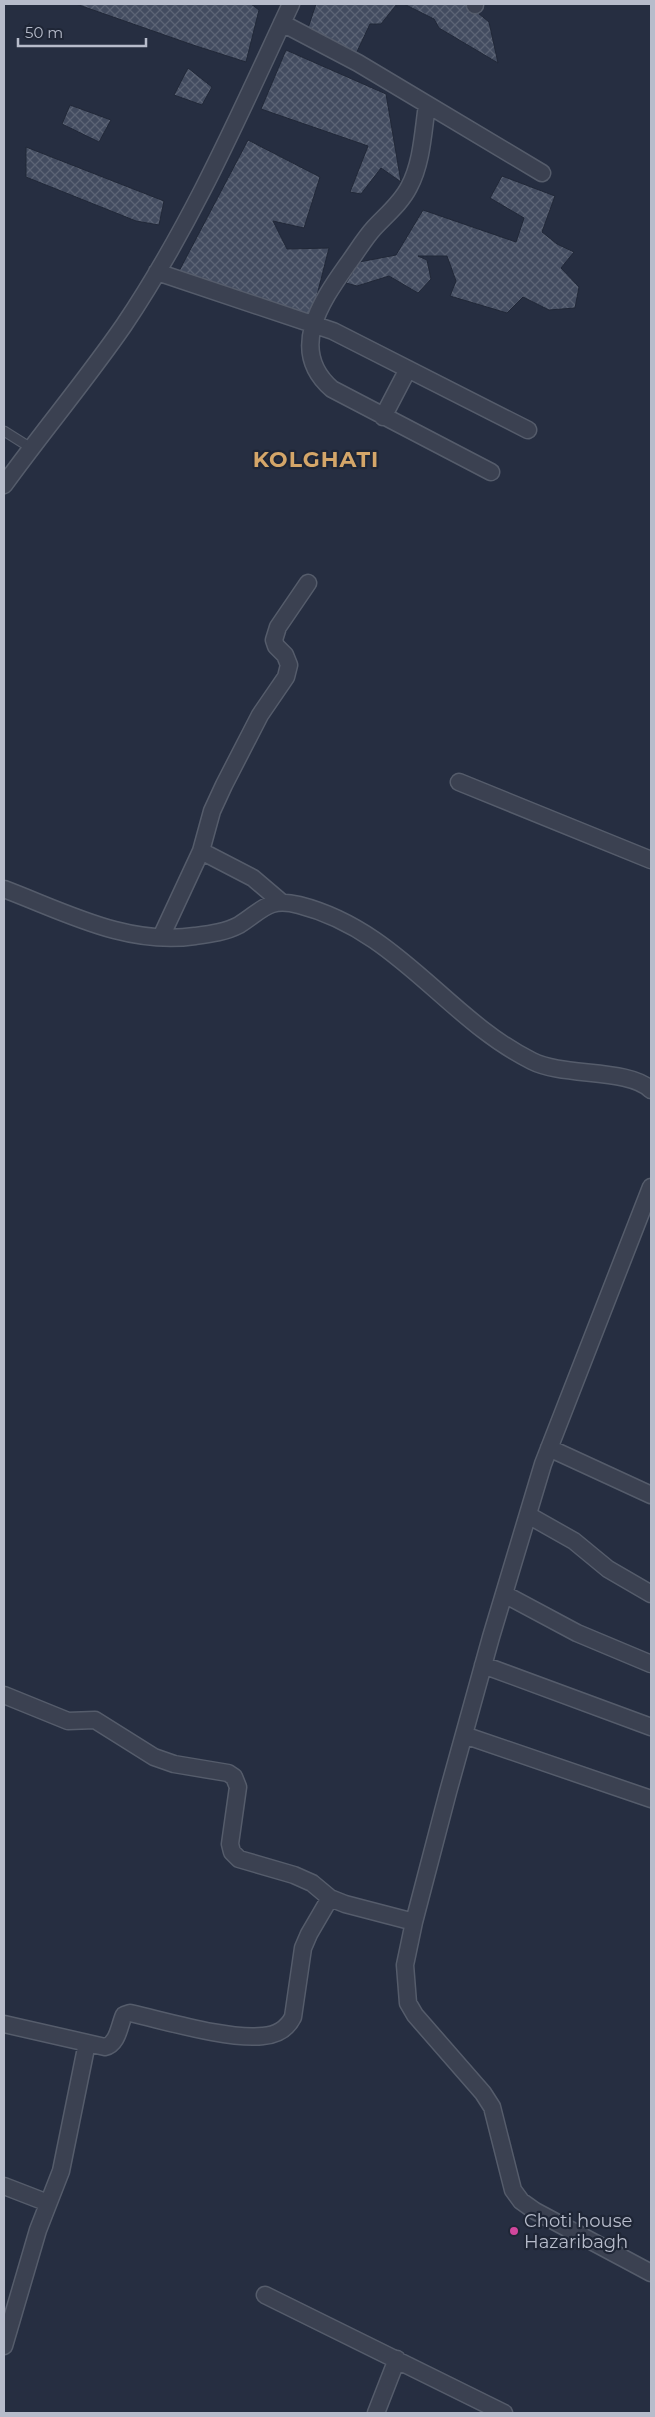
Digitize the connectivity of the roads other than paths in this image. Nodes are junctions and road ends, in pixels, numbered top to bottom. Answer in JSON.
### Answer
{"nodes":[{"id":1,"x":291,"y":4,"type":"edge"},
{"id":2,"x":282,"y":23,"type":"junction"},
{"id":3,"x":427,"y":105,"type":"junction"},
{"id":4,"x":542,"y":173,"type":"dead end"},
{"id":5,"x":157,"y":272,"type":"junction"},
{"id":6,"x":313,"y":323,"type":"junction"},
{"id":7,"x":408,"y":369,"type":"junction"},
{"id":8,"x":383,"y":416,"type":"junction"},
{"id":9,"x":528,"y":430,"type":"dead end"},
{"id":10,"x":4,"y":431,"type":"edge"},
{"id":11,"x":31,"y":448,"type":"junction"},
{"id":12,"x":491,"y":472,"type":"dead end"},
{"id":13,"x":4,"y":485,"type":"edge"},
{"id":14,"x":308,"y":583,"type":"dead end"},
{"id":15,"x":460,"y":782,"type":"dead end"},
{"id":16,"x":201,"y":851,"type":"junction"},
{"id":17,"x":651,"y":860,"type":"edge"},
{"id":18,"x":4,"y":889,"type":"edge"},
{"id":19,"x":280,"y":902,"type":"junction"},
{"id":20,"x":161,"y":937,"type":"junction"},
{"id":21,"x":651,"y":1087,"type":"edge"},
{"id":22,"x":651,"y":1186,"type":"edge"},
{"id":23,"x":549,"y":1448,"type":"junction"},
{"id":24,"x":651,"y":1495,"type":"edge"},
{"id":25,"x":528,"y":1515,"type":"junction"},
{"id":26,"x":504,"y":1594,"type":"junction"},
{"id":27,"x":651,"y":1594,"type":"edge"},
{"id":28,"x":651,"y":1664,"type":"edge"},
{"id":29,"x":483,"y":1665,"type":"junction"},
{"id":30,"x":4,"y":1695,"type":"edge"},
{"id":31,"x":651,"y":1727,"type":"edge"},
{"id":32,"x":464,"y":1735,"type":"junction"},
{"id":33,"x":651,"y":1799,"type":"edge"},
{"id":34,"x":330,"y":1898,"type":"junction"},
{"id":35,"x":414,"y":1922,"type":"junction"},
{"id":36,"x":4,"y":2024,"type":"edge"},
{"id":37,"x":88,"y":2043,"type":"junction"},
{"id":38,"x":4,"y":2186,"type":"edge"},
{"id":39,"x":48,"y":2203,"type":"junction"},
{"id":40,"x":651,"y":2273,"type":"edge"},
{"id":41,"x":265,"y":2296,"type":"dead end"},
{"id":42,"x":4,"y":2346,"type":"edge"},
{"id":43,"x":397,"y":2359,"type":"junction"},
{"id":44,"x":376,"y":2413,"type":"edge"},
{"id":45,"x":504,"y":2413,"type":"edge"}],
"edges":[{"from":1,"to":2,"type":"street"},
{"from":2,"to":3,"type":"street"},
{"from":2,"to":5,"type":"street"},
{"from":3,"to":4,"type":"street"},
{"from":3,"to":6,"type":"street"},
{"from":5,"to":6,"type":"street"},
{"from":5,"to":11,"type":"street"},
{"from":6,"to":7,"type":"street"},
{"from":6,"to":8,"type":"street"},
{"from":7,"to":8,"type":"street"},
{"from":7,"to":9,"type":"street"},
{"from":8,"to":12,"type":"street"},
{"from":10,"to":11,"type":"lane"},
{"from":11,"to":13,"type":"street"},
{"from":14,"to":16,"type":"street"},
{"from":15,"to":17,"type":"street"},
{"from":16,"to":19,"type":"street"},
{"from":16,"to":20,"type":"street"},
{"from":18,"to":20,"type":"street"},
{"from":19,"to":20,"type":"street"},
{"from":19,"to":21,"type":"street"},
{"from":22,"to":23,"type":"street"},
{"from":23,"to":24,"type":"street"},
{"from":23,"to":25,"type":"street"},
{"from":25,"to":26,"type":"street"},
{"from":25,"to":27,"type":"street"},
{"from":26,"to":28,"type":"street"},
{"from":26,"to":29,"type":"street"},
{"from":29,"to":31,"type":"street"},
{"from":29,"to":32,"type":"street"},
{"from":30,"to":34,"type":"street"},
{"from":32,"to":33,"type":"street"},
{"from":32,"to":35,"type":"street"},
{"from":34,"to":35,"type":"street"},
{"from":34,"to":37,"type":"street"},
{"from":35,"to":40,"type":"street"},
{"from":36,"to":37,"type":"street"},
{"from":37,"to":39,"type":"street"},
{"from":38,"to":39,"type":"street"},
{"from":39,"to":42,"type":"street"},
{"from":41,"to":43,"type":"street"},
{"from":43,"to":44,"type":"street"},
{"from":43,"to":45,"type":"street"}]}
